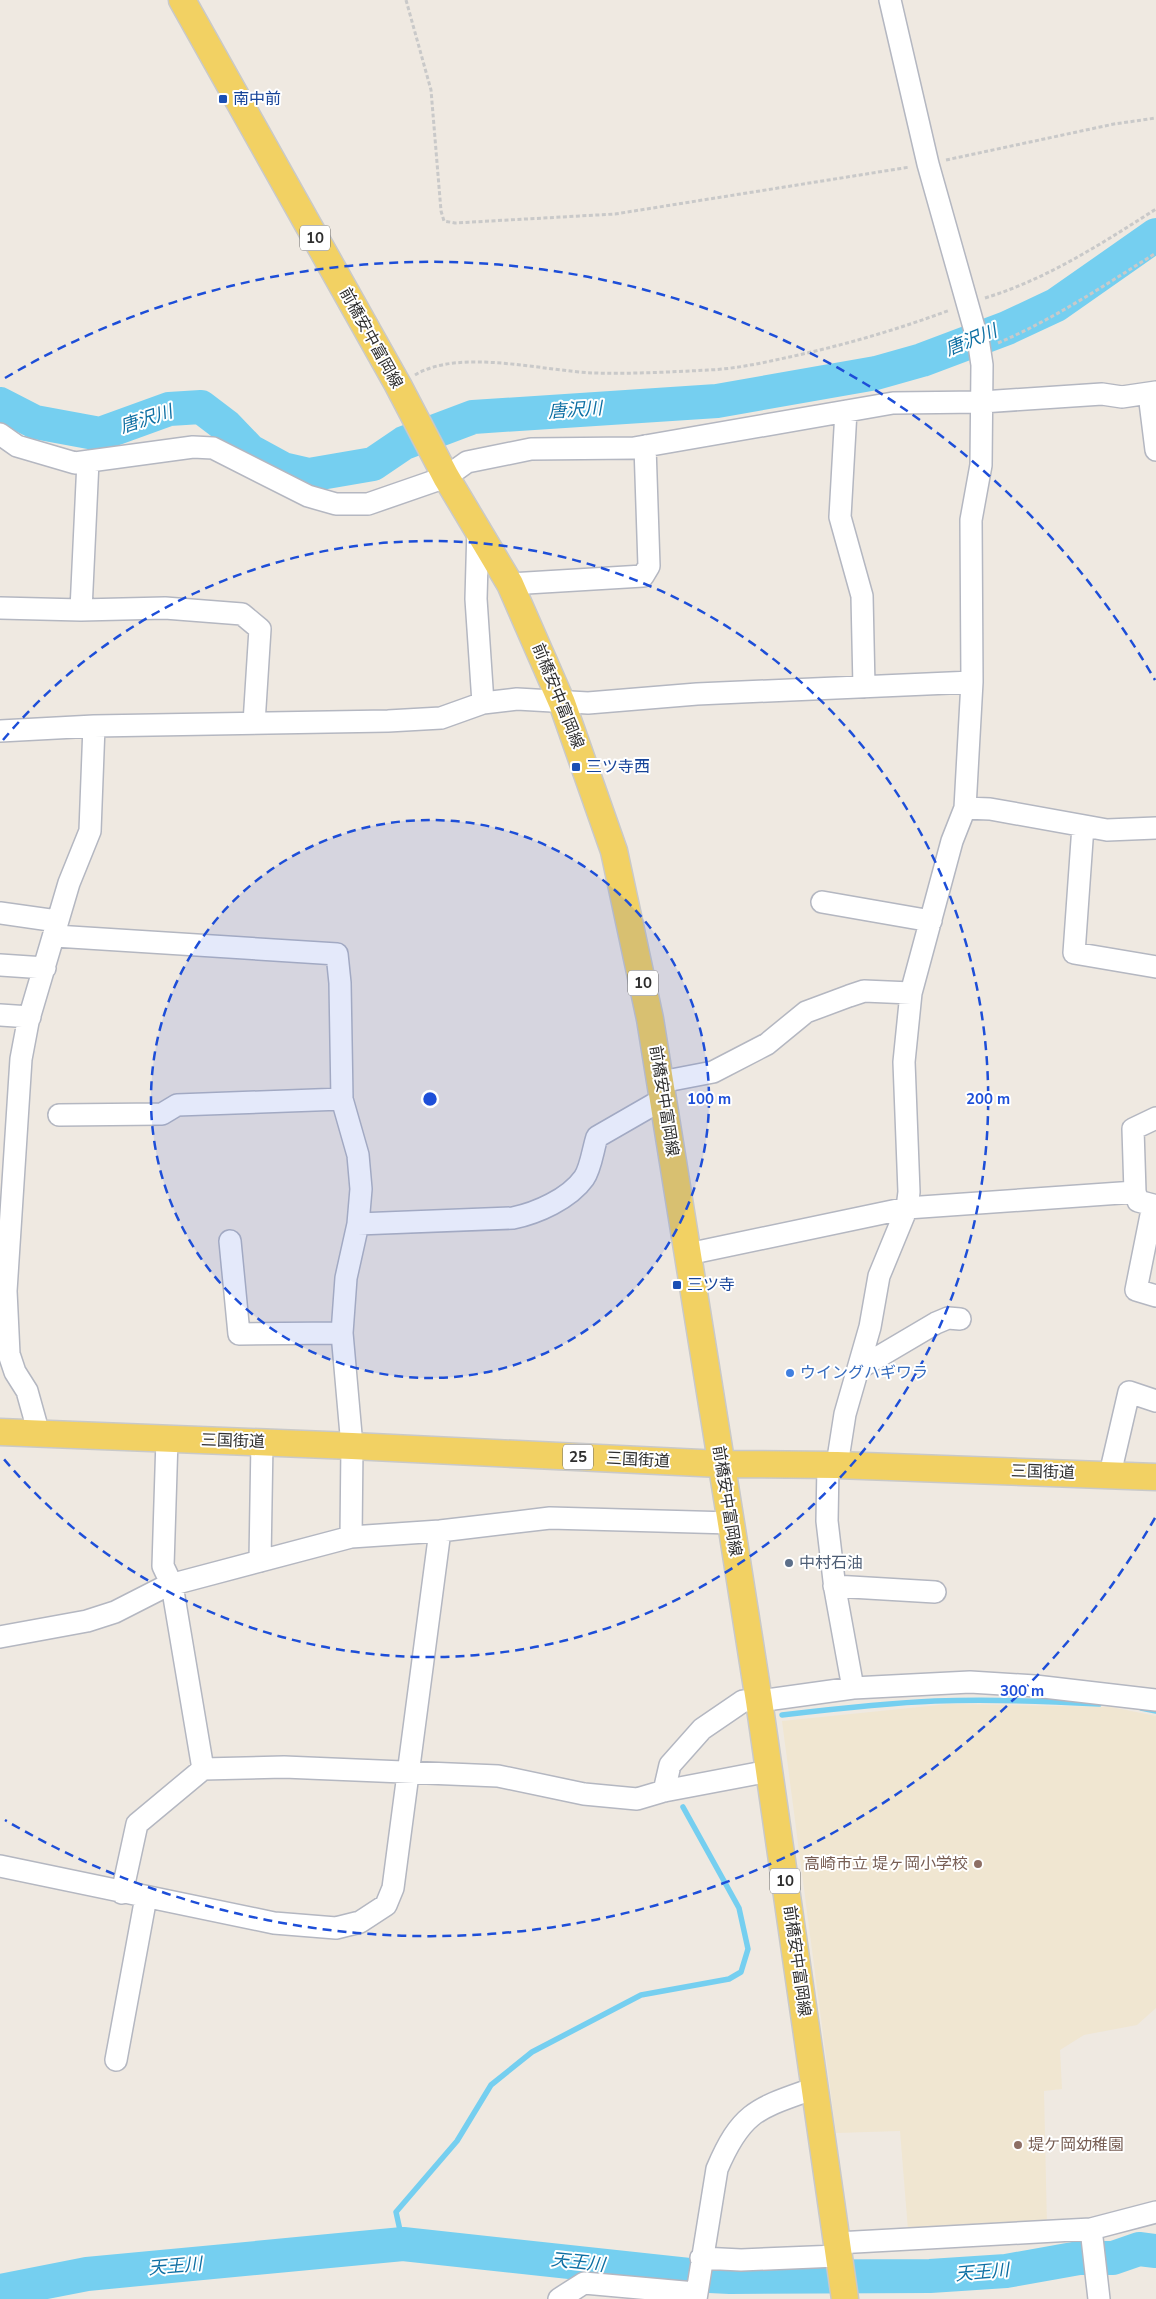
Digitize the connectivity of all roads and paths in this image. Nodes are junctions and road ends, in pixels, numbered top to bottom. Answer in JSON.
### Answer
{"nodes":[{"id":1,"x":182,"y":0,"type":"edge"},
{"id":2,"x":406,"y":0,"type":"edge"},
{"id":3,"x":890,"y":0,"type":"edge"},
{"id":4,"x":1156,"y":118,"type":"edge"},
{"id":5,"x":928,"y":164,"type":"junction"},
{"id":6,"x":1156,"y":209,"type":"edge"},
{"id":7,"x":1156,"y":253,"type":"edge"},
{"id":8,"x":968,"y":303,"type":"junction"},
{"id":9,"x":980,"y":352,"type":"junction"},
{"id":10,"x":398,"y":385,"type":"junction"},
{"id":11,"x":1152,"y":393,"type":"edge"},
{"id":12,"x":982,"y":402,"type":"junction"},
{"id":13,"x":846,"y":411,"type":"junction"},
{"id":14,"x":0,"y":434,"type":"edge"},
{"id":15,"x":645,"y":446,"type":"junction"},
{"id":16,"x":1156,"y":450,"type":"edge"},
{"id":17,"x":88,"y":461,"type":"junction"},
{"id":18,"x":446,"y":477,"type":"junction"},
{"id":19,"x":478,"y":527,"type":"junction"},
{"id":20,"x":510,"y":584,"type":"junction"},
{"id":21,"x":0,"y":608,"type":"edge"},
{"id":22,"x":81,"y":610,"type":"junction"},
{"id":23,"x":972,"y":682,"type":"junction"},
{"id":24,"x":864,"y":687,"type":"junction"},
{"id":25,"x":484,"y":703,"type":"junction"},
{"id":26,"x":562,"y":703,"type":"junction"},
{"id":27,"x":254,"y":723,"type":"junction"},
{"id":28,"x":94,"y":726,"type":"junction"},
{"id":29,"x":0,"y":731,"type":"edge"},
{"id":30,"x":964,"y":808,"type":"junction"},
{"id":31,"x":1083,"y":826,"type":"junction"},
{"id":32,"x":1156,"y":828,"type":"edge"},
{"id":33,"x":822,"y":902,"type":"dead end"},
{"id":34,"x":0,"y":913,"type":"edge"},
{"id":35,"x":931,"y":921,"type":"junction"},
{"id":36,"x":56,"y":929,"type":"junction"},
{"id":37,"x":0,"y":965,"type":"edge"},
{"id":38,"x":1156,"y":967,"type":"edge"},
{"id":39,"x":45,"y":968,"type":"junction"},
{"id":40,"x":911,"y":993,"type":"junction"},
{"id":41,"x":0,"y":1015,"type":"edge"},
{"id":42,"x":30,"y":1017,"type":"junction"},
{"id":43,"x":662,"y":1090,"type":"junction"},
{"id":44,"x":342,"y":1098,"type":"junction"},
{"id":45,"x":59,"y":1115,"type":"dead end"},
{"id":46,"x":1156,"y":1118,"type":"edge"},
{"id":47,"x":1135,"y":1192,"type":"junction"},
{"id":48,"x":907,"y":1208,"type":"junction"},
{"id":49,"x":358,"y":1224,"type":"junction"},
{"id":50,"x":230,"y":1241,"type":"dead end"},
{"id":51,"x":688,"y":1254,"type":"junction"},
{"id":52,"x":3,"y":1292,"type":"edge"},
{"id":53,"x":1156,"y":1296,"type":"edge"},
{"id":54,"x":960,"y":1319,"type":"dead end"},
{"id":55,"x":342,"y":1334,"type":"junction"},
{"id":56,"x":858,"y":1369,"type":"junction"},
{"id":57,"x":1156,"y":1400,"type":"edge"},
{"id":58,"x":0,"y":1432,"type":"edge"},
{"id":59,"x":39,"y":1434,"type":"junction"},
{"id":60,"x":167,"y":1439,"type":"junction"},
{"id":61,"x":262,"y":1442,"type":"junction"},
{"id":62,"x":352,"y":1446,"type":"junction"},
{"id":63,"x":721,"y":1464,"type":"junction"},
{"id":64,"x":833,"y":1465,"type":"junction"},
{"id":65,"x":1110,"y":1474,"type":"junction"},
{"id":66,"x":1156,"y":1477,"type":"edge"},
{"id":67,"x":731,"y":1523,"type":"junction"},
{"id":68,"x":440,"y":1531,"type":"junction"},
{"id":69,"x":351,"y":1538,"type":"junction"},
{"id":70,"x":260,"y":1562,"type":"junction"},
{"id":71,"x":172,"y":1585,"type":"junction"},
{"id":72,"x":834,"y":1586,"type":"junction"},
{"id":73,"x":935,"y":1592,"type":"dead end"},
{"id":74,"x":0,"y":1637,"type":"edge"},
{"id":75,"x":853,"y":1688,"type":"junction"},
{"id":76,"x":1156,"y":1700,"type":"edge"},
{"id":77,"x":759,"y":1701,"type":"junction"},
{"id":78,"x":203,"y":1769,"type":"junction"},
{"id":79,"x":769,"y":1770,"type":"junction"},
{"id":80,"x":407,"y":1771,"type":"junction"},
{"id":81,"x":664,"y":1790,"type":"junction"},
{"id":82,"x":0,"y":1866,"type":"edge"},
{"id":83,"x":122,"y":1893,"type":"junction"},
{"id":84,"x":146,"y":1898,"type":"junction"},
{"id":85,"x":116,"y":2060,"type":"dead end"},
{"id":86,"x":815,"y":2088,"type":"junction"},
{"id":87,"x":1156,"y":2212,"type":"edge"},
{"id":88,"x":1091,"y":2229,"type":"junction"},
{"id":89,"x":837,"y":2249,"type":"junction"},
{"id":90,"x":701,"y":2258,"type":"junction"},
{"id":91,"x":696,"y":2296,"type":"edge"},
{"id":92,"x":558,"y":2299,"type":"edge"},
{"id":93,"x":845,"y":2299,"type":"edge"},
{"id":94,"x":1099,"y":2299,"type":"edge"}],
"edges":[{"from":1,"to":10,"type":"main road","name":"前橋安中富岡線","number":"10"},
{"from":2,"to":5,"type":"path"},
{"from":3,"to":5,"type":"street"},
{"from":4,"to":5,"type":"path"},
{"from":5,"to":8,"type":"street"},
{"from":6,"to":8,"type":"path"},
{"from":7,"to":9,"type":"path"},
{"from":8,"to":9,"type":"street"},
{"from":8,"to":10,"type":"path"},
{"from":9,"to":12,"type":"street"},
{"from":10,"to":18,"type":"main road","name":"前橋安中富岡線","number":"10"},
{"from":11,"to":12,"type":"street"},
{"from":11,"to":16,"type":"street"},
{"from":12,"to":13,"type":"street"},
{"from":12,"to":23,"type":"street"},
{"from":13,"to":15,"type":"street"},
{"from":13,"to":24,"type":"street"},
{"from":14,"to":17,"type":"street"},
{"from":15,"to":18,"type":"street"},
{"from":15,"to":20,"type":"street"},
{"from":17,"to":18,"type":"street"},
{"from":17,"to":22,"type":"street"},
{"from":18,"to":19,"type":"main road","name":"前橋安中富岡線","number":"10"},
{"from":19,"to":20,"type":"main road","name":"前橋安中富岡線","number":"10"},
{"from":19,"to":25,"type":"street"},
{"from":20,"to":26,"type":"main road","name":"前橋安中富岡線","number":"10"},
{"from":21,"to":22,"type":"street"},
{"from":22,"to":27,"type":"street"},
{"from":23,"to":24,"type":"street"},
{"from":23,"to":30,"type":"street"},
{"from":24,"to":26,"type":"street"},
{"from":25,"to":26,"type":"street"},
{"from":25,"to":27,"type":"street"},
{"from":26,"to":43,"type":"main road","name":"前橋安中富岡線","number":"10"},
{"from":27,"to":28,"type":"street"},
{"from":28,"to":29,"type":"street"},
{"from":28,"to":36,"type":"street"},
{"from":30,"to":31,"type":"street"},
{"from":30,"to":35,"type":"street"},
{"from":31,"to":32,"type":"street"},
{"from":31,"to":38,"type":"street"},
{"from":33,"to":35,"type":"street"},
{"from":34,"to":36,"type":"street"},
{"from":35,"to":40,"type":"street"},
{"from":36,"to":39,"type":"street"},
{"from":36,"to":44,"type":"street"},
{"from":37,"to":39,"type":"street"},
{"from":39,"to":42,"type":"street"},
{"from":40,"to":43,"type":"street"},
{"from":40,"to":48,"type":"street"},
{"from":41,"to":42,"type":"street"},
{"from":42,"to":52,"type":"street"},
{"from":43,"to":49,"type":"street"},
{"from":43,"to":51,"type":"main road","name":"前橋安中富岡線","number":"10"},
{"from":44,"to":45,"type":"street"},
{"from":44,"to":49,"type":"street"},
{"from":46,"to":47,"type":"street"},
{"from":47,"to":48,"type":"street"},
{"from":47,"to":53,"type":"street"},
{"from":48,"to":51,"type":"street"},
{"from":48,"to":56,"type":"street"},
{"from":49,"to":55,"type":"street"},
{"from":50,"to":55,"type":"street"},
{"from":51,"to":63,"type":"main road","name":"前橋安中富岡線","number":"10"},
{"from":52,"to":59,"type":"street"},
{"from":54,"to":56,"type":"street"},
{"from":55,"to":62,"type":"street"},
{"from":56,"to":64,"type":"street"},
{"from":57,"to":65,"type":"street"},
{"from":58,"to":59,"type":"main road","name":"三国街道","number":"25"},
{"from":59,"to":60,"type":"main road","name":"三国街道","number":"25"},
{"from":60,"to":61,"type":"main road","name":"三国街道","number":"25"},
{"from":60,"to":71,"type":"street"},
{"from":61,"to":62,"type":"main road","name":"三国街道","number":"25"},
{"from":61,"to":70,"type":"street"},
{"from":62,"to":63,"type":"main road","name":"三国街道","number":"25"},
{"from":62,"to":69,"type":"street"},
{"from":63,"to":64,"type":"main road","name":"三国街道","number":"25"},
{"from":63,"to":67,"type":"main road","name":"前橋安中富岡線","number":"10"},
{"from":64,"to":65,"type":"main road","name":"三国街道","number":"25"},
{"from":64,"to":72,"type":"street"},
{"from":65,"to":66,"type":"main road","name":"三国街道","number":"25"},
{"from":67,"to":68,"type":"street"},
{"from":67,"to":77,"type":"main road","name":"前橋安中富岡線","number":"10"},
{"from":68,"to":69,"type":"street"},
{"from":68,"to":80,"type":"street"},
{"from":69,"to":70,"type":"street"},
{"from":70,"to":71,"type":"street"},
{"from":71,"to":74,"type":"street"},
{"from":71,"to":78,"type":"street"},
{"from":72,"to":73,"type":"street"},
{"from":72,"to":75,"type":"street"},
{"from":75,"to":76,"type":"street"},
{"from":75,"to":77,"type":"street"},
{"from":77,"to":79,"type":"main road","name":"前橋安中富岡線","number":"10"},
{"from":77,"to":81,"type":"street"},
{"from":78,"to":80,"type":"street"},
{"from":78,"to":83,"type":"street"},
{"from":79,"to":81,"type":"street"},
{"from":79,"to":86,"type":"main road","name":"前橋安中富岡線","number":"10"},
{"from":80,"to":81,"type":"street"},
{"from":80,"to":84,"type":"street"},
{"from":82,"to":83,"type":"street"},
{"from":83,"to":84,"type":"street"},
{"from":84,"to":85,"type":"street"},
{"from":86,"to":89,"type":"main road","name":"前橋安中富岡線","number":"10"},
{"from":86,"to":90,"type":"street"},
{"from":87,"to":88,"type":"street"},
{"from":88,"to":89,"type":"street"},
{"from":88,"to":94,"type":"street"},
{"from":89,"to":90,"type":"street"},
{"from":89,"to":93,"type":"main road","name":"前橋安中富岡線","number":"10"},
{"from":90,"to":91,"type":"street"},
{"from":91,"to":92,"type":"street"}]}
